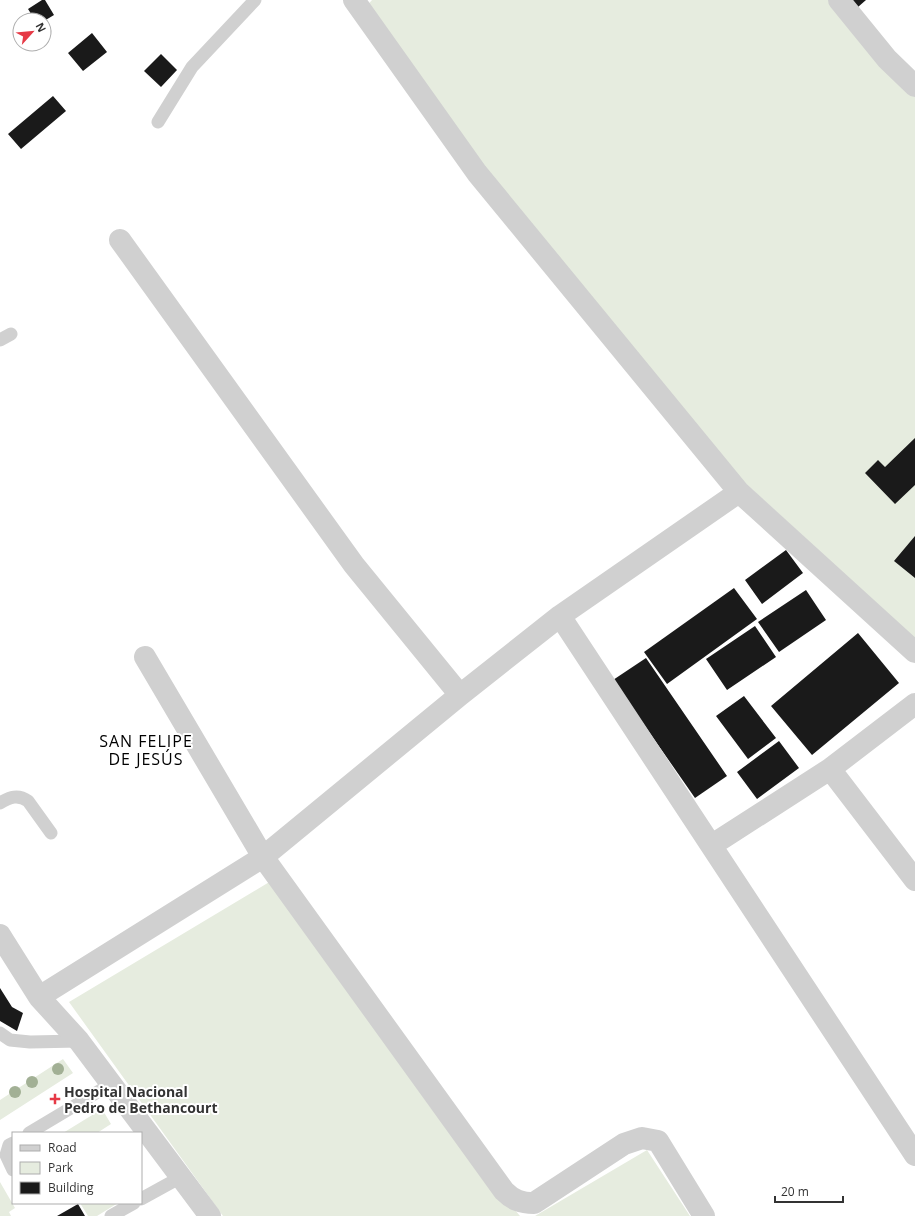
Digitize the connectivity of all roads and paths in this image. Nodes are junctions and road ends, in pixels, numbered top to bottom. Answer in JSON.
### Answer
{"nodes":[{"id":1,"x":255,"y":0,"type":"edge"},
{"id":2,"x":839,"y":0,"type":"edge"},
{"id":3,"x":356,"y":1,"type":"edge"},
{"id":4,"x":915,"y":86,"type":"edge"},
{"id":5,"x":158,"y":122,"type":"dead end"},
{"id":6,"x":120,"y":240,"type":"dead end"},
{"id":7,"x":739,"y":492,"type":"junction"},
{"id":8,"x":560,"y":616,"type":"junction"},
{"id":9,"x":915,"y":652,"type":"edge"},
{"id":10,"x":145,"y":656,"type":"dead end"},
{"id":11,"x":460,"y":695,"type":"junction"},
{"id":12,"x":915,"y":704,"type":"edge"},
{"id":13,"x":830,"y":769,"type":"junction"},
{"id":14,"x":0,"y":804,"type":"edge"},
{"id":15,"x":51,"y":833,"type":"dead end"},
{"id":16,"x":712,"y":845,"type":"junction"},
{"id":17,"x":263,"y":857,"type":"junction"},
{"id":18,"x":915,"y":880,"type":"edge"},
{"id":19,"x":0,"y":935,"type":"edge"},
{"id":20,"x":39,"y":997,"type":"junction"},
{"id":21,"x":0,"y":1033,"type":"edge"},
{"id":22,"x":80,"y":1041,"type":"junction"},
{"id":23,"x":111,"y":1084,"type":"junction"},
{"id":24,"x":144,"y":1131,"type":"edge"},
{"id":25,"x":32,"y":1132,"type":"edge"},
{"id":26,"x":12,"y":1144,"type":"edge"},
{"id":27,"x":915,"y":1155,"type":"edge"},
{"id":28,"x":12,"y":1168,"type":"edge"},
{"id":29,"x":181,"y":1177,"type":"junction"},
{"id":30,"x":142,"y":1198,"type":"edge"},
{"id":31,"x":132,"y":1204,"type":"edge"},
{"id":32,"x":111,"y":1216,"type":"edge"},
{"id":33,"x":210,"y":1216,"type":"edge"},
{"id":34,"x":704,"y":1216,"type":"edge"}],
"edges":[{"from":1,"to":5,"type":"lane"},
{"from":2,"to":4,"type":"street"},
{"from":3,"to":7,"type":"street"},
{"from":6,"to":11,"type":"street"},
{"from":7,"to":8,"type":"street"},
{"from":7,"to":9,"type":"street"},
{"from":8,"to":11,"type":"street"},
{"from":8,"to":16,"type":"street"},
{"from":10,"to":17,"type":"street"},
{"from":11,"to":17,"type":"street"},
{"from":12,"to":13,"type":"street"},
{"from":13,"to":16,"type":"street"},
{"from":13,"to":18,"type":"street"},
{"from":14,"to":15,"type":"lane"},
{"from":16,"to":27,"type":"street"},
{"from":17,"to":20,"type":"street"},
{"from":17,"to":34,"type":"street"},
{"from":19,"to":20,"type":"street"},
{"from":20,"to":22,"type":"street"},
{"from":21,"to":22,"type":"lane"},
{"from":22,"to":23,"type":"street"},
{"from":23,"to":24,"type":"street"},
{"from":23,"to":25,"type":"lane"},
{"from":24,"to":29,"type":"street"},
{"from":26,"to":28,"type":"lane"},
{"from":29,"to":30,"type":"lane"},
{"from":29,"to":33,"type":"street"},
{"from":31,"to":32,"type":"lane"}]}
